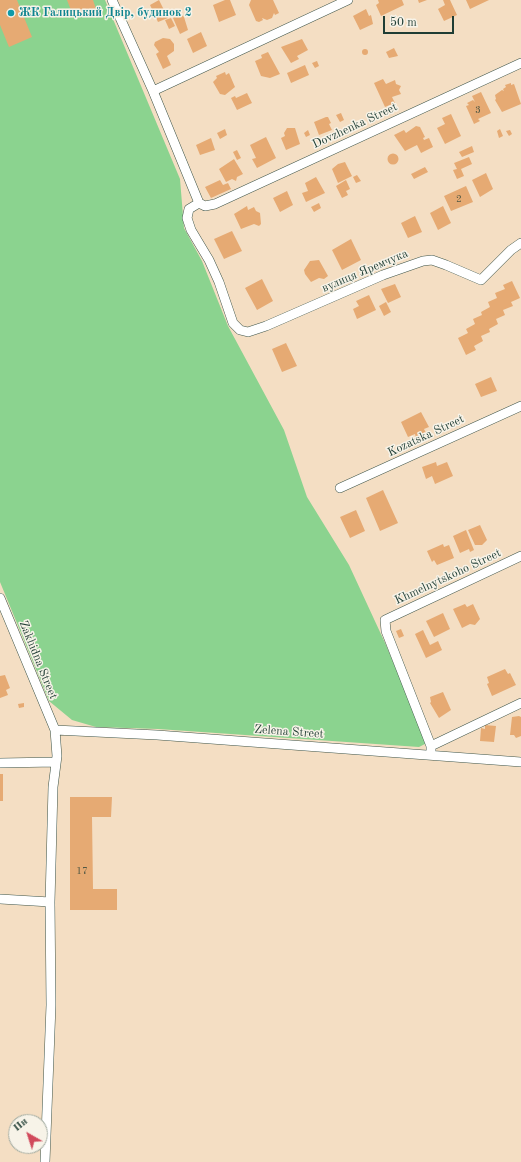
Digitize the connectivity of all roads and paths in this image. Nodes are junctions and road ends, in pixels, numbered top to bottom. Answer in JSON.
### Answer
{"nodes":[{"id":1,"x":112,"y":0,"type":"edge"},
{"id":2,"x":348,"y":0,"type":"edge"},
{"id":3,"x":521,"y":63,"type":"edge"},
{"id":4,"x":153,"y":92,"type":"junction"},
{"id":5,"x":198,"y":203,"type":"junction"},
{"id":6,"x":521,"y":243,"type":"edge"},
{"id":7,"x":521,"y":406,"type":"edge"},
{"id":8,"x":340,"y":488,"type":"dead end"},
{"id":9,"x":521,"y":556,"type":"edge"},
{"id":10,"x":0,"y":598,"type":"edge"},
{"id":11,"x":521,"y":702,"type":"edge"},
{"id":12,"x":54,"y":730,"type":"junction"},
{"id":13,"x":431,"y":750,"type":"junction"},
{"id":14,"x":56,"y":762,"type":"junction"},
{"id":15,"x":521,"y":762,"type":"edge"},
{"id":16,"x":0,"y":763,"type":"edge"},
{"id":17,"x":0,"y":899,"type":"edge"},
{"id":18,"x":50,"y":902,"type":"junction"},
{"id":19,"x":45,"y":1162,"type":"edge"}],
"edges":[{"from":1,"to":4,"type":"street"},
{"from":2,"to":4,"type":"street"},
{"from":3,"to":5,"type":"street","name":"Dovzhenka Street"},
{"from":4,"to":5,"type":"street"},
{"from":5,"to":6,"type":"street","name":"вулиця Яремчука"},
{"from":7,"to":8,"type":"street","name":"Kozatska Street"},
{"from":9,"to":13,"type":"street","name":"Khmelnytskoho Street"},
{"from":10,"to":12,"type":"street","name":"Zakhidna Street"},
{"from":11,"to":13,"type":"street"},
{"from":12,"to":13,"type":"street","name":"Zelena Street"},
{"from":12,"to":14,"type":"street","name":"Zakhidna Street"},
{"from":13,"to":15,"type":"street","name":"Zelena Street"},
{"from":14,"to":16,"type":"street"},
{"from":14,"to":18,"type":"street","name":"Zakhidna Street"},
{"from":17,"to":18,"type":"street"},
{"from":18,"to":19,"type":"street","name":"Zakhidna Street"}]}
